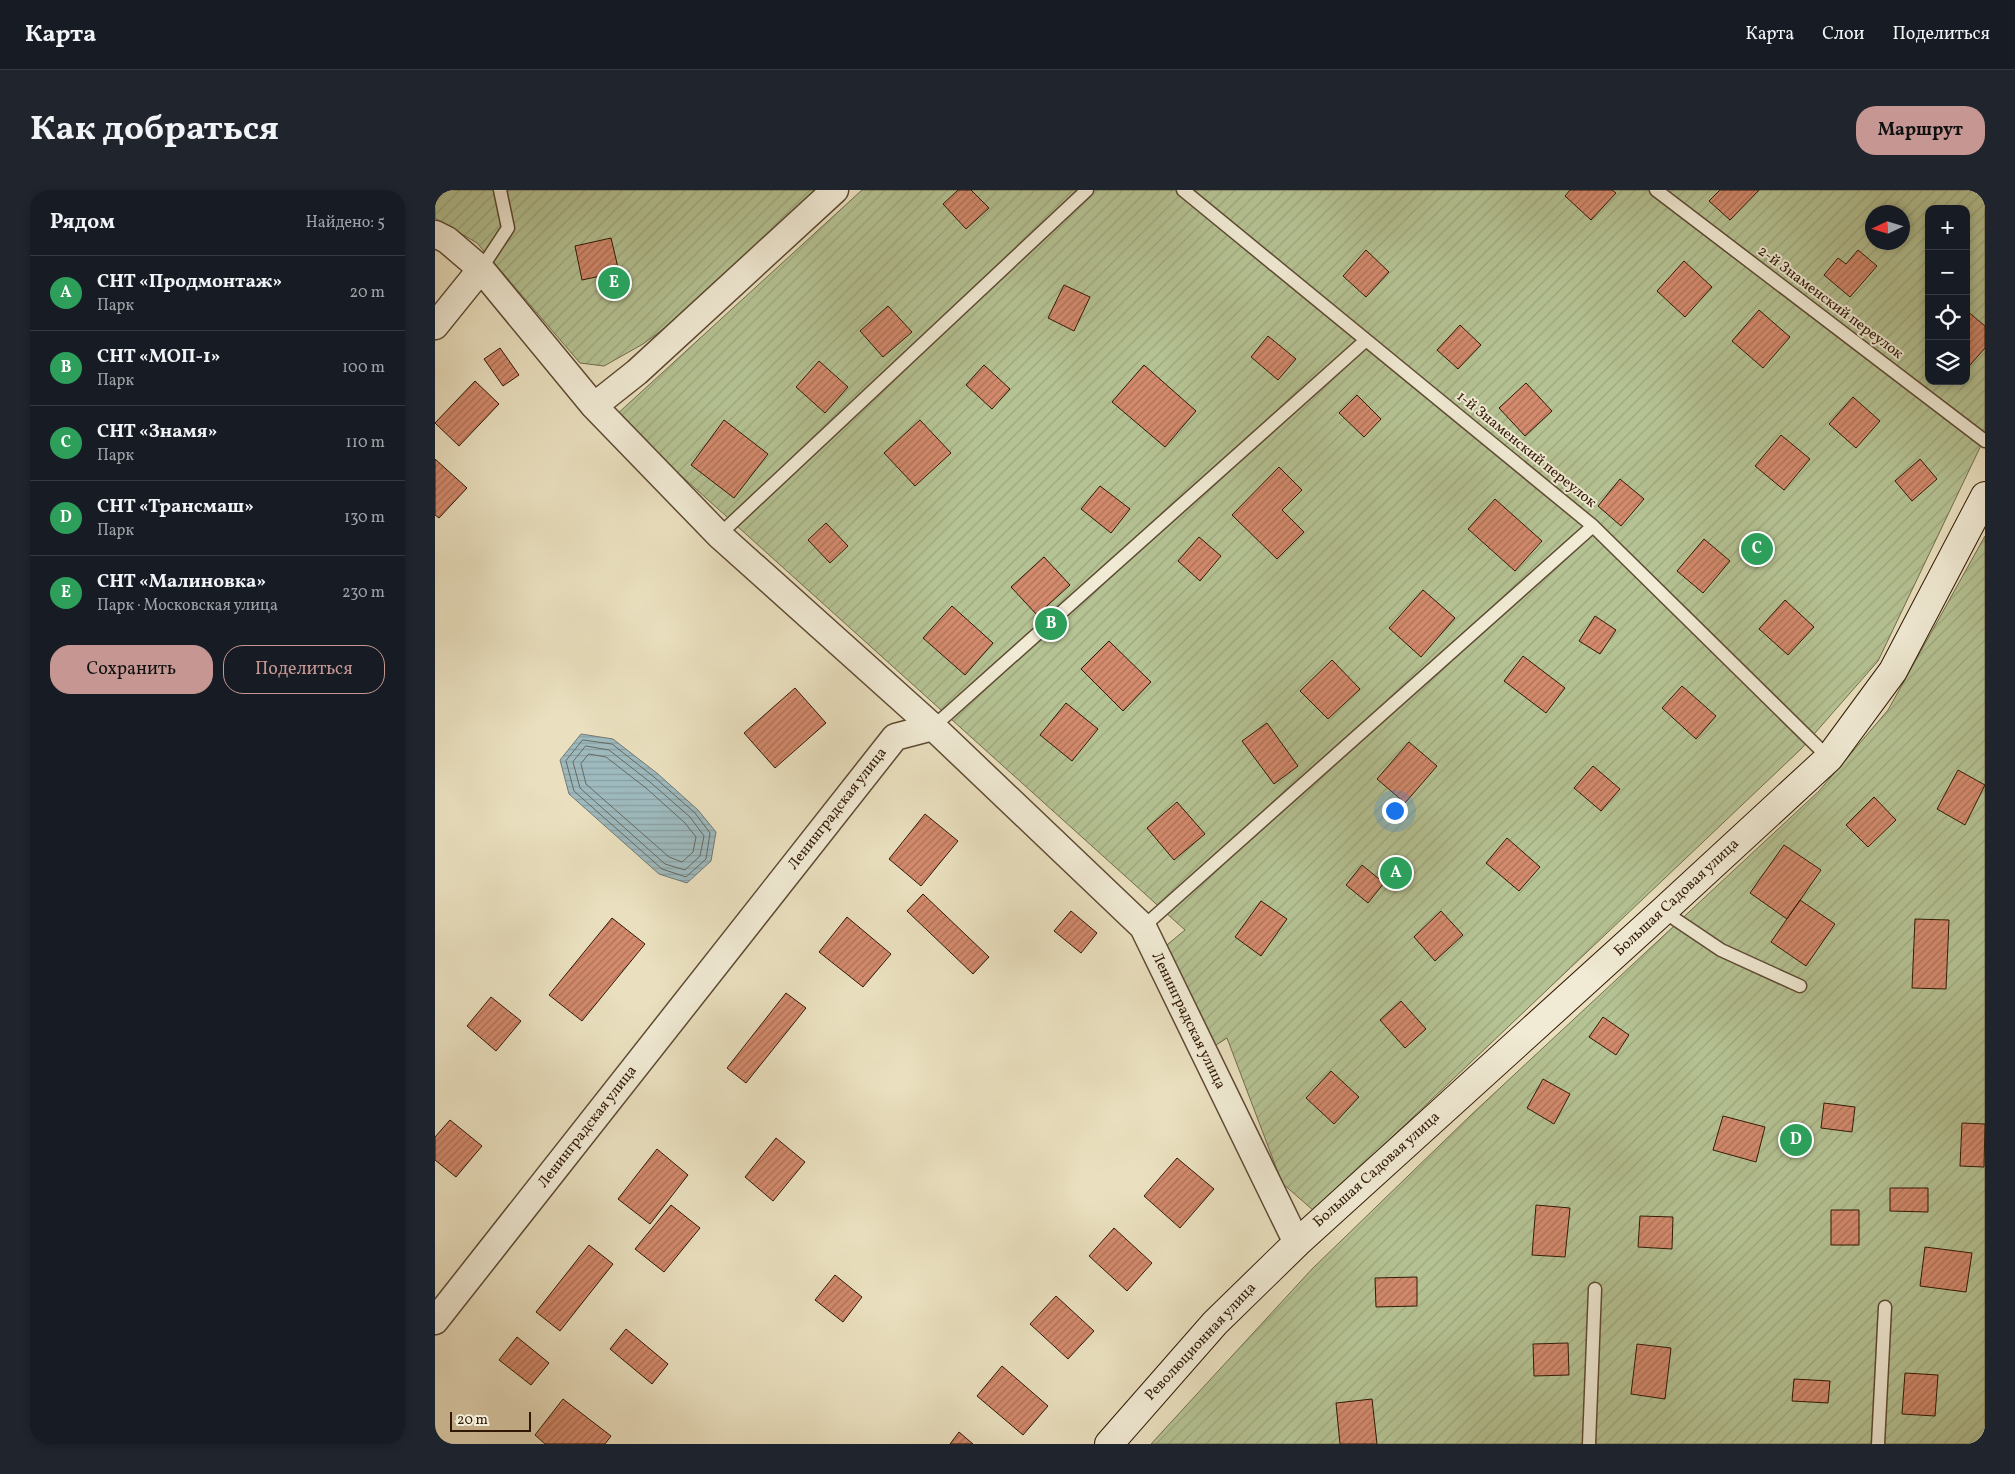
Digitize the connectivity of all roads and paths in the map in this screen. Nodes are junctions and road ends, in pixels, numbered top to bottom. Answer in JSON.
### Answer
{"nodes":[{"id":1,"x":500,"y":190,"type":"edge"},
{"id":2,"x":835,"y":190,"type":"edge"},
{"id":3,"x":1087,"y":190,"type":"edge"},
{"id":4,"x":1183,"y":190,"type":"edge"},
{"id":5,"x":1656,"y":190,"type":"edge"},
{"id":6,"x":435,"y":234,"type":"edge"},
{"id":7,"x":481,"y":268,"type":"junction"},
{"id":8,"x":435,"y":326,"type":"edge"},
{"id":9,"x":1365,"y":340,"type":"junction"},
{"id":10,"x":594,"y":406,"type":"junction"},
{"id":11,"x":1985,"y":441,"type":"edge"},
{"id":12,"x":1985,"y":496,"type":"edge"},
{"id":13,"x":1593,"y":526,"type":"junction"},
{"id":14,"x":719,"y":535,"type":"junction"},
{"id":15,"x":933,"y":727,"type":"junction"},
{"id":16,"x":1829,"y":758,"type":"junction"},
{"id":17,"x":1663,"y":911,"type":"junction"},
{"id":18,"x":1143,"y":927,"type":"junction"},
{"id":19,"x":1800,"y":986,"type":"dead end"},
{"id":20,"x":1297,"y":1243,"type":"junction"},
{"id":21,"x":1595,"y":1289,"type":"dead end"},
{"id":22,"x":1885,"y":1307,"type":"dead end"},
{"id":23,"x":435,"y":1321,"type":"edge"},
{"id":24,"x":1118,"y":1441,"type":"edge"},
{"id":25,"x":1589,"y":1444,"type":"edge"},
{"id":26,"x":1878,"y":1444,"type":"edge"}],
"edges":[{"from":1,"to":7,"type":"lane"},
{"from":2,"to":10,"type":"street"},
{"from":3,"to":14,"type":"lane"},
{"from":4,"to":9,"type":"lane","name":"1-й Знаменский переулок"},
{"from":5,"to":11,"type":"lane","name":"2-й Знаменский переулок"},
{"from":6,"to":7,"type":"street"},
{"from":7,"to":8,"type":"street"},
{"from":7,"to":10,"type":"street"},
{"from":9,"to":13,"type":"lane","name":"1-й Знаменский переулок"},
{"from":9,"to":15,"type":"lane"},
{"from":10,"to":14,"type":"street"},
{"from":12,"to":16,"type":"street","name":"Большая Садовая улица"},
{"from":13,"to":16,"type":"lane","name":"1-й Знаменский переулок"},
{"from":13,"to":18,"type":"lane"},
{"from":14,"to":15,"type":"street"},
{"from":15,"to":18,"type":"street","name":"Ленинградская улица"},
{"from":15,"to":23,"type":"street","name":"Ленинградская улица"},
{"from":16,"to":17,"type":"street","name":"Большая Садовая улица"},
{"from":17,"to":19,"type":"lane"},
{"from":17,"to":20,"type":"street","name":"Большая Садовая улица"},
{"from":18,"to":20,"type":"street","name":"Ленинградская улица"},
{"from":20,"to":24,"type":"street","name":"Революционная улица"},
{"from":21,"to":25,"type":"lane"},
{"from":22,"to":26,"type":"lane"}]}
